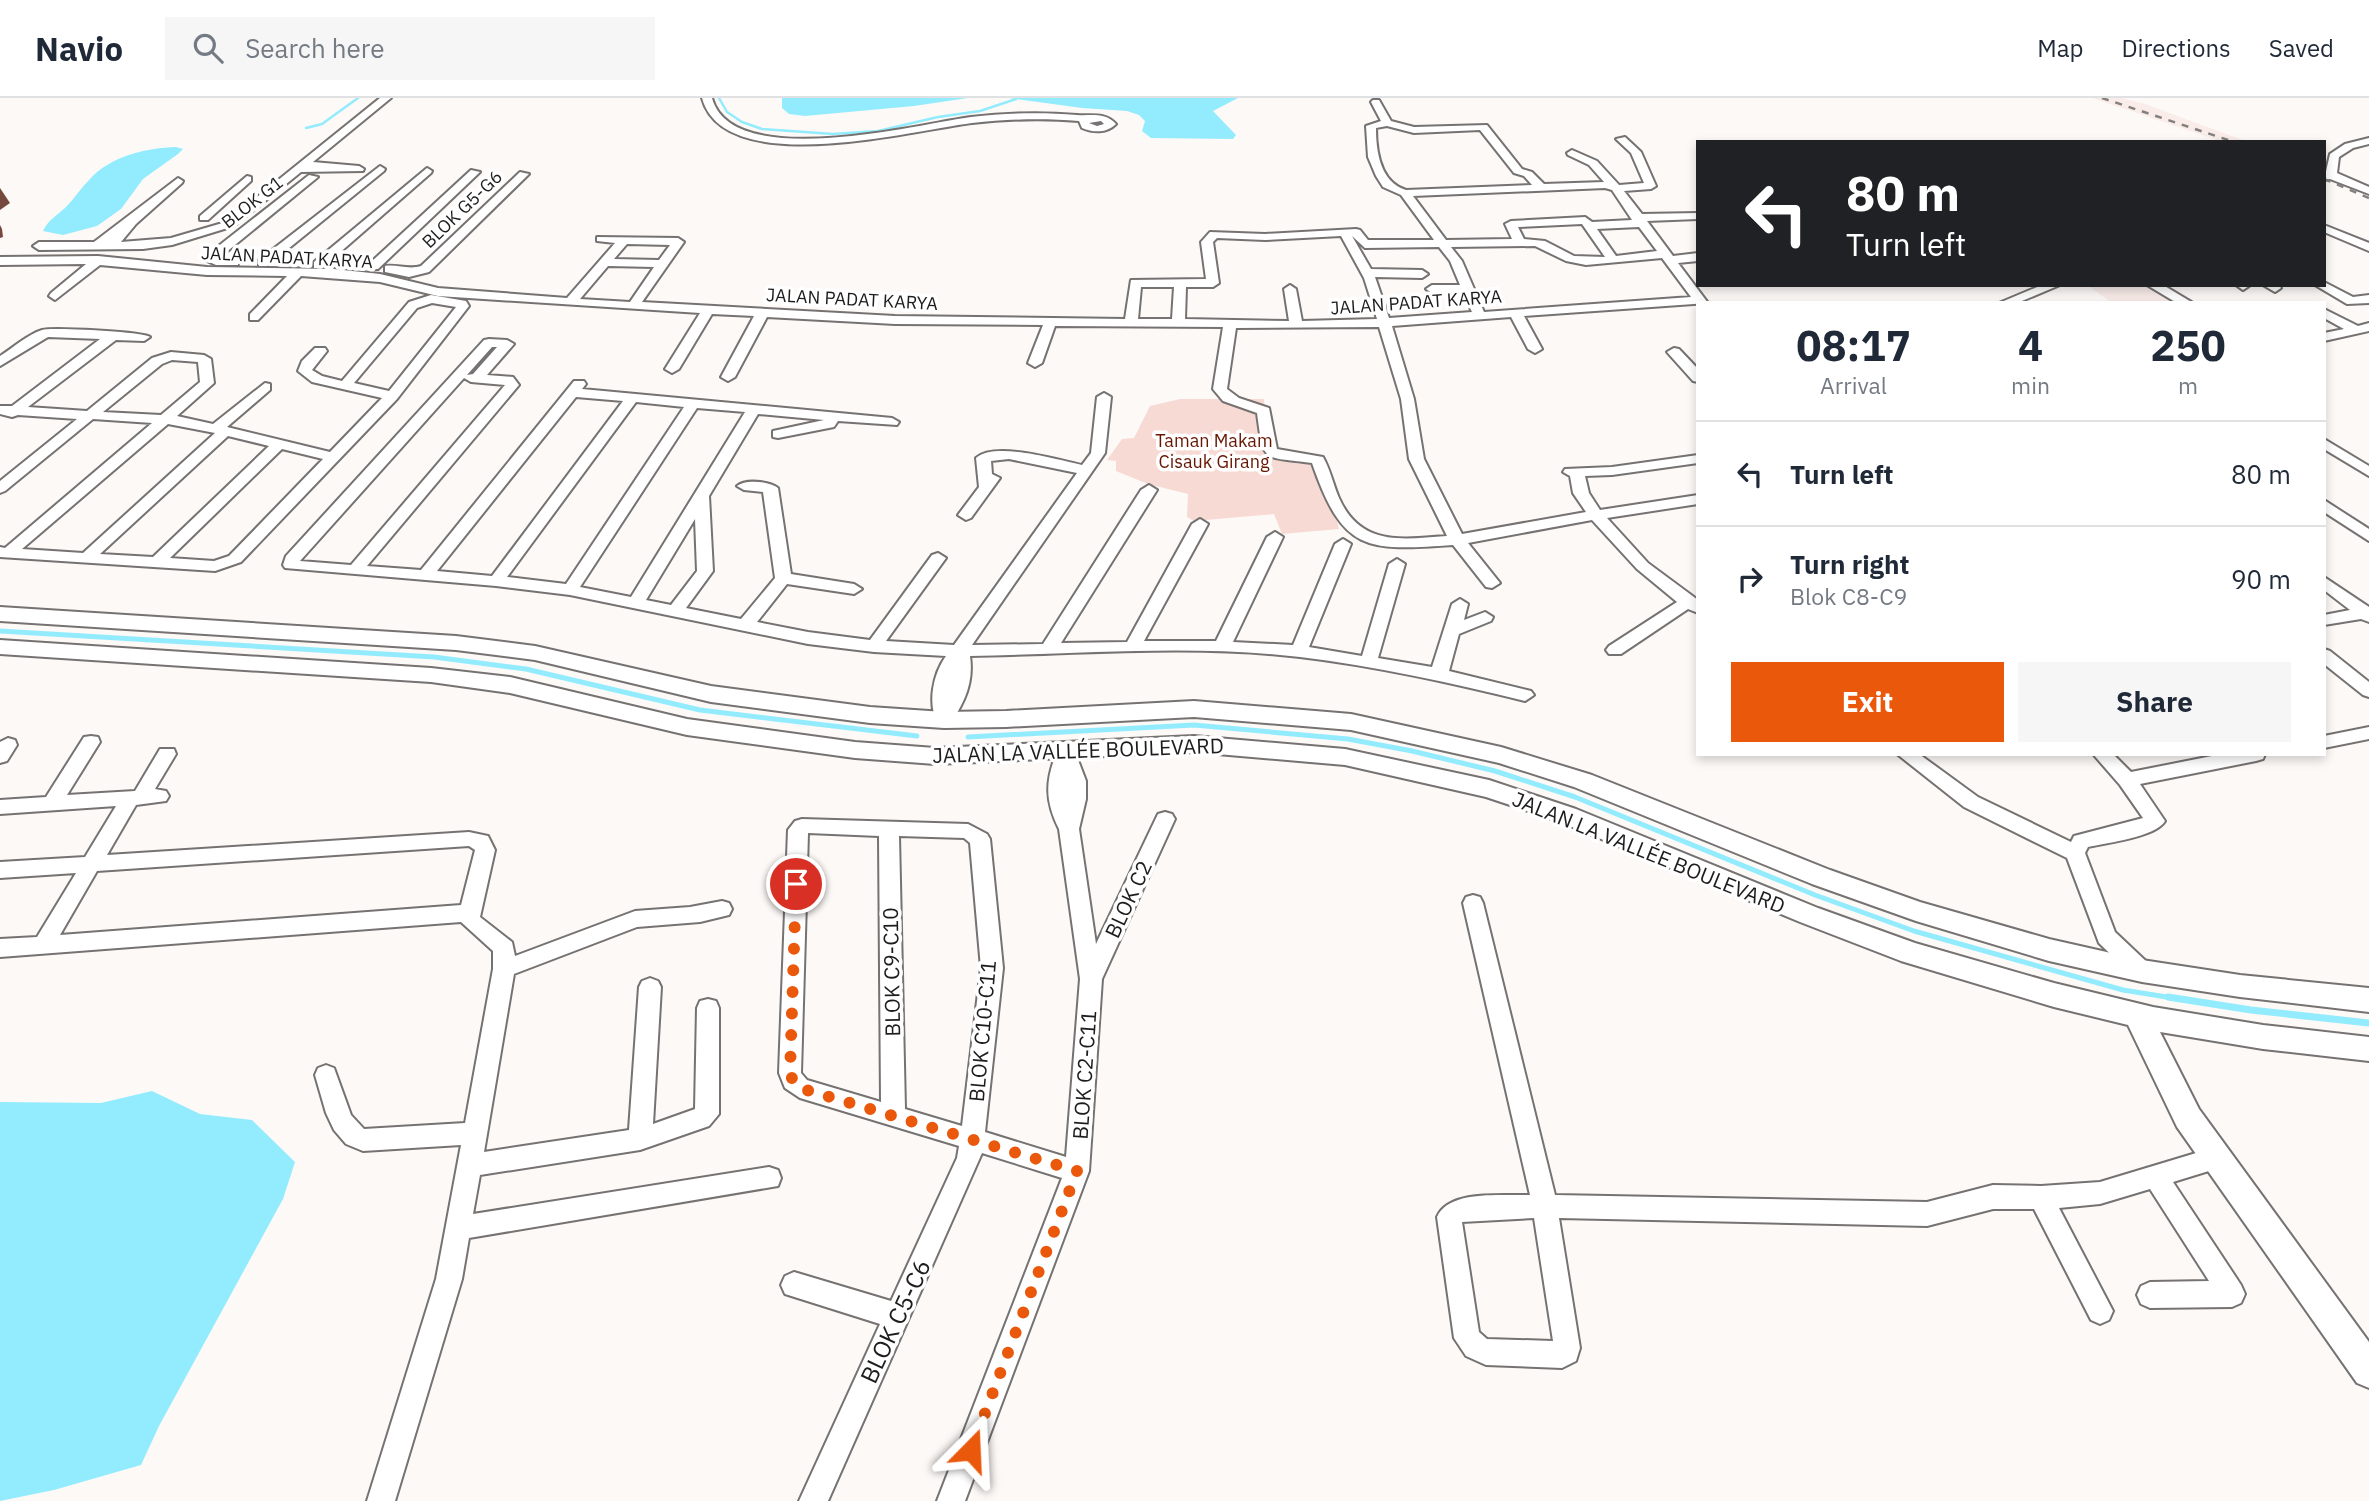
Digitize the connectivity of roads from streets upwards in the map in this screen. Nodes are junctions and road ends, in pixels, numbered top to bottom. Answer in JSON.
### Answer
{"nodes":[{"id":1,"x":386,"y":98,"type":"edge"},
{"id":2,"x":707,"y":98,"type":"edge"},
{"id":3,"x":1376,"y":102,"type":"dead end"},
{"id":4,"x":1089,"y":119,"type":"dead end"},
{"id":5,"x":1387,"y":123,"type":"junction"},
{"id":6,"x":1621,"y":139,"type":"dead end"},
{"id":7,"x":2369,"y":141,"type":"edge"},
{"id":8,"x":1573,"y":153,"type":"dead end"},
{"id":9,"x":302,"y":167,"type":"junction"},
{"id":10,"x":427,"y":171,"type":"dead end"},
{"id":11,"x":475,"y":172,"type":"dead end"},
{"id":12,"x":524,"y":174,"type":"dead end"},
{"id":13,"x":2328,"y":176,"type":"edge"},
{"id":14,"x":313,"y":177,"type":"dead end"},
{"id":15,"x":247,"y":179,"type":"dead end"},
{"id":16,"x":178,"y":181,"type":"dead end"},
{"id":17,"x":1542,"y":188,"type":"junction"},
{"id":18,"x":1616,"y":188,"type":"junction"},
{"id":19,"x":1518,"y":189,"type":"junction"},
{"id":20,"x":2369,"y":191,"type":"edge"},
{"id":21,"x":1405,"y":193,"type":"junction"},
{"id":22,"x":1525,"y":201,"type":"dead end"},
{"id":23,"x":1533,"y":212,"type":"dead end"},
{"id":24,"x":1696,"y":216,"type":"edge"},
{"id":25,"x":204,"y":218,"type":"dead end"},
{"id":26,"x":1639,"y":220,"type":"junction"},
{"id":27,"x":1541,"y":223,"type":"junction"},
{"id":28,"x":1589,"y":226,"type":"junction"},
{"id":29,"x":2326,"y":230,"type":"edge"},
{"id":30,"x":1345,"y":232,"type":"junction"},
{"id":31,"x":601,"y":239,"type":"dead end"},
{"id":32,"x":624,"y":240,"type":"junction"},
{"id":33,"x":1520,"y":243,"type":"junction"},
{"id":34,"x":1441,"y":244,"type":"junction"},
{"id":35,"x":105,"y":245,"type":"junction"},
{"id":36,"x":20,"y":247,"type":"dead end"},
{"id":37,"x":2369,"y":247,"type":"edge"},
{"id":38,"x":1668,"y":257,"type":"junction"},
{"id":39,"x":1696,"y":257,"type":"edge"},
{"id":40,"x":1612,"y":259,"type":"junction"},
{"id":41,"x":98,"y":260,"type":"junction"},
{"id":42,"x":0,"y":261,"type":"edge"},
{"id":43,"x":607,"y":262,"type":"junction"},
{"id":44,"x":262,"y":263,"type":"junction"},
{"id":45,"x":318,"y":264,"type":"junction"},
{"id":46,"x":662,"y":264,"type":"junction"},
{"id":47,"x":374,"y":266,"type":"junction"},
{"id":48,"x":297,"y":272,"type":"junction"},
{"id":49,"x":1369,"y":274,"type":"junction"},
{"id":50,"x":1422,"y":274,"type":"dead end"},
{"id":51,"x":1180,"y":283,"type":"junction"},
{"id":52,"x":2045,"y":287,"type":"edge"},
{"id":53,"x":2157,"y":287,"type":"edge"},
{"id":54,"x":2325,"y":287,"type":"edge"},
{"id":55,"x":1290,"y":289,"type":"dead end"},
{"id":56,"x":1432,"y":289,"type":"dead end"},
{"id":57,"x":1468,"y":289,"type":"junction"},
{"id":58,"x":55,"y":296,"type":"dead end"},
{"id":59,"x":2369,"y":299,"type":"edge"},
{"id":60,"x":1701,"y":301,"type":"edge"},
{"id":61,"x":2010,"y":301,"type":"edge"},
{"id":62,"x":2183,"y":301,"type":"edge"},
{"id":63,"x":570,"y":302,"type":"junction"},
{"id":64,"x":1696,"y":302,"type":"edge"},
{"id":65,"x":633,"y":306,"type":"junction"},
{"id":66,"x":708,"y":310,"type":"junction"},
{"id":67,"x":763,"y":312,"type":"junction"},
{"id":68,"x":1515,"y":312,"type":"junction"},
{"id":69,"x":2326,"y":314,"type":"edge"},
{"id":70,"x":1479,"y":315,"type":"junction"},
{"id":71,"x":254,"y":317,"type":"dead end"},
{"id":72,"x":1178,"y":322,"type":"junction"},
{"id":73,"x":1050,"y":323,"type":"junction"},
{"id":74,"x":1131,"y":323,"type":"junction"},
{"id":75,"x":1383,"y":323,"type":"junction"},
{"id":76,"x":1230,"y":324,"type":"junction"},
{"id":77,"x":1296,"y":325,"type":"junction"},
{"id":78,"x":2363,"y":328,"type":"edge"},
{"id":79,"x":114,"y":335,"type":"junction"},
{"id":80,"x":144,"y":337,"type":"dead end"},
{"id":81,"x":2326,"y":337,"type":"edge"},
{"id":82,"x":1535,"y":349,"type":"dead end"},
{"id":83,"x":320,"y":351,"type":"dead end"},
{"id":84,"x":1674,"y":352,"type":"dead end"},
{"id":85,"x":0,"y":362,"type":"edge"},
{"id":86,"x":1035,"y":363,"type":"dead end"},
{"id":87,"x":672,"y":369,"type":"dead end"},
{"id":88,"x":1696,"y":376,"type":"edge"},
{"id":89,"x":460,"y":377,"type":"junction"},
{"id":90,"x":728,"y":377,"type":"dead end"},
{"id":91,"x":477,"y":378,"type":"junction"},
{"id":92,"x":345,"y":386,"type":"junction"},
{"id":93,"x":265,"y":387,"type":"dead end"},
{"id":94,"x":392,"y":396,"type":"junction"},
{"id":95,"x":1104,"y":397,"type":"dead end"},
{"id":96,"x":632,"y":398,"type":"junction"},
{"id":97,"x":693,"y":404,"type":"junction"},
{"id":98,"x":754,"y":409,"type":"junction"},
{"id":99,"x":0,"y":410,"type":"edge"},
{"id":100,"x":15,"y":411,"type":"junction"},
{"id":101,"x":90,"y":415,"type":"junction"},
{"id":102,"x":833,"y":416,"type":"junction"},
{"id":103,"x":164,"y":419,"type":"junction"},
{"id":104,"x":892,"y":422,"type":"dead end"},
{"id":105,"x":0,"y":423,"type":"edge"},
{"id":106,"x":220,"y":430,"type":"junction"},
{"id":107,"x":778,"y":434,"type":"dead end"},
{"id":108,"x":279,"y":444,"type":"junction"},
{"id":109,"x":2326,"y":444,"type":"edge"},
{"id":110,"x":334,"y":457,"type":"junction"},
{"id":111,"x":1696,"y":459,"type":"edge"},
{"id":112,"x":1086,"y":470,"type":"junction"},
{"id":113,"x":1573,"y":472,"type":"joint"},
{"id":114,"x":2369,"y":472,"type":"edge"},
{"id":115,"x":744,"y":486,"type":"dead end"},
{"id":116,"x":0,"y":488,"type":"edge"},
{"id":117,"x":1149,"y":491,"type":"dead end"},
{"id":118,"x":701,"y":496,"type":"junction"},
{"id":119,"x":1696,"y":499,"type":"edge"},
{"id":120,"x":2326,"y":506,"type":"edge"},
{"id":121,"x":966,"y":515,"type":"dead end"},
{"id":122,"x":1596,"y":515,"type":"junction"},
{"id":123,"x":1200,"y":524,"type":"dead end"},
{"id":124,"x":1275,"y":537,"type":"dead end"},
{"id":125,"x":2369,"y":537,"type":"edge"},
{"id":126,"x":1457,"y":540,"type":"junction"},
{"id":127,"x":1343,"y":544,"type":"dead end"},
{"id":128,"x":4,"y":552,"type":"edge"},
{"id":129,"x":86,"y":558,"type":"junction"},
{"id":130,"x":938,"y":558,"type":"dead end"},
{"id":131,"x":157,"y":562,"type":"junction"},
{"id":132,"x":1397,"y":564,"type":"dead end"},
{"id":133,"x":354,"y":571,"type":"junction"},
{"id":134,"x":425,"y":576,"type":"junction"},
{"id":135,"x":783,"y":578,"type":"junction"},
{"id":136,"x":496,"y":581,"type":"junction"},
{"id":137,"x":1492,"y":583,"type":"dead end"},
{"id":138,"x":2326,"y":583,"type":"edge"},
{"id":139,"x":853,"y":589,"type":"dead end"},
{"id":140,"x":570,"y":590,"type":"junction"},
{"id":141,"x":635,"y":604,"type":"junction"},
{"id":142,"x":1460,"y":604,"type":"dead end"},
{"id":143,"x":1693,"y":605,"type":"edge"},
{"id":144,"x":674,"y":612,"type":"junction"},
{"id":145,"x":0,"y":614,"type":"edge"},
{"id":146,"x":2367,"y":614,"type":"edge"},
{"id":147,"x":1485,"y":617,"type":"dead end"},
{"id":148,"x":2326,"y":620,"type":"edge"},
{"id":149,"x":745,"y":626,"type":"junction"},
{"id":150,"x":1452,"y":631,"type":"junction"},
{"id":151,"x":279,"y":634,"type":"junction"},
{"id":152,"x":874,"y":646,"type":"junction"},
{"id":153,"x":1133,"y":646,"type":"junction"},
{"id":154,"x":0,"y":647,"type":"edge"},
{"id":155,"x":1222,"y":647,"type":"junction"},
{"id":156,"x":1049,"y":648,"type":"junction"},
{"id":157,"x":1615,"y":650,"type":"dead end"},
{"id":158,"x":960,"y":651,"type":"junction"},
{"id":159,"x":1299,"y":652,"type":"junction"},
{"id":160,"x":2326,"y":657,"type":"edge"},
{"id":161,"x":1368,"y":660,"type":"junction"},
{"id":162,"x":252,"y":666,"type":"junction"},
{"id":163,"x":1439,"y":674,"type":"junction"},
{"id":164,"x":2369,"y":691,"type":"edge"},
{"id":165,"x":1525,"y":695,"type":"dead end"},
{"id":166,"x":944,"y":720,"type":"junction"},
{"id":167,"x":2369,"y":733,"type":"edge"},
{"id":168,"x":91,"y":742,"type":"dead end"},
{"id":169,"x":2326,"y":742,"type":"edge"},
{"id":170,"x":1066,"y":752,"type":"junction"},
{"id":171,"x":167,"y":754,"type":"dead end"},
{"id":172,"x":935,"y":756,"type":"junction"},
{"id":173,"x":1909,"y":756,"type":"edge"},
{"id":174,"x":2104,"y":756,"type":"edge"},
{"id":175,"x":2246,"y":756,"type":"edge"},
{"id":176,"x":2127,"y":780,"type":"junction"},
{"id":177,"x":144,"y":797,"type":"junction"},
{"id":178,"x":52,"y":803,"type":"junction"},
{"id":179,"x":0,"y":807,"type":"edge"},
{"id":180,"x":1668,"y":815,"type":"junction"},
{"id":181,"x":1166,"y":818,"type":"dead end"},
{"id":182,"x":889,"y":828,"type":"junction"},
{"id":183,"x":1650,"y":849,"type":"junction"},
{"id":184,"x":2075,"y":853,"type":"junction"},
{"id":185,"x":92,"y":862,"type":"junction"},
{"id":186,"x":0,"y":870,"type":"edge"},
{"id":187,"x":1473,"y":903,"type":"dead end"},
{"id":188,"x":722,"y":909,"type":"dead end"},
{"id":189,"x":469,"y":913,"type":"junction"},
{"id":190,"x":44,"y":944,"type":"junction"},
{"id":191,"x":0,"y":948,"type":"edge"},
{"id":192,"x":504,"y":969,"type":"junction"},
{"id":193,"x":2142,"y":971,"type":"junction"},
{"id":194,"x":1091,"y":979,"type":"junction"},
{"id":195,"x":650,"y":987,"type":"dead end"},
{"id":196,"x":2369,"y":1000,"type":"edge"},
{"id":197,"x":708,"y":1008,"type":"dead end"},
{"id":198,"x":2145,"y":1017,"type":"junction"},
{"id":199,"x":2369,"y":1049,"type":"edge"},
{"id":200,"x":326,"y":1075,"type":"dead end"},
{"id":201,"x":893,"y":1116,"type":"junction"},
{"id":202,"x":475,"y":1133,"type":"junction"},
{"id":203,"x":640,"y":1139,"type":"junction"},
{"id":204,"x":972,"y":1139,"type":"junction"},
{"id":205,"x":2216,"y":1158,"type":"junction"},
{"id":206,"x":471,"y":1165,"type":"junction"},
{"id":207,"x":1077,"y":1171,"type":"junction"},
{"id":208,"x":2155,"y":1175,"type":"junction"},
{"id":209,"x":769,"y":1178,"type":"dead end"},
{"id":210,"x":2042,"y":1198,"type":"junction"},
{"id":211,"x":1545,"y":1206,"type":"junction"},
{"id":212,"x":459,"y":1228,"type":"junction"},
{"id":213,"x":794,"y":1285,"type":"dead end"},
{"id":214,"x":2150,"y":1295,"type":"dead end"},
{"id":215,"x":2100,"y":1311,"type":"dead end"},
{"id":216,"x":897,"y":1316,"type":"junction"},
{"id":217,"x":2369,"y":1370,"type":"edge"},
{"id":218,"x":381,"y":1501,"type":"edge"},
{"id":219,"x":813,"y":1501,"type":"edge"},
{"id":220,"x":951,"y":1501,"type":"edge"}],
"edges":[{"from":1,"to":9,"type":"street"},
{"from":2,"to":4,"type":"street"},
{"from":3,"to":5,"type":"street"},
{"from":5,"to":17,"type":"street"},
{"from":5,"to":21,"type":"street"},
{"from":6,"to":18,"type":"street"},
{"from":7,"to":13,"type":"street"},
{"from":8,"to":18,"type":"street"},
{"from":9,"to":35,"type":"street"},
{"from":9,"to":44,"type":"street"},
{"from":10,"to":45,"type":"street"},
{"from":11,"to":47,"type":"street"},
{"from":12,"to":47,"type":"street","name":"BLOK G5-G6"},
{"from":13,"to":20,"type":"street"},
{"from":14,"to":44,"type":"street","name":"BLOK G1"},
{"from":15,"to":25,"type":"street"},
{"from":16,"to":35,"type":"street"},
{"from":17,"to":18,"type":"street"},
{"from":17,"to":19,"type":"street"},
{"from":18,"to":26,"type":"street"},
{"from":19,"to":21,"type":"street"},
{"from":19,"to":22,"type":"street"},
{"from":21,"to":34,"type":"street"},
{"from":23,"to":27,"type":"street"},
{"from":24,"to":26,"type":"street"},
{"from":26,"to":28,"type":"street"},
{"from":26,"to":38,"type":"street"},
{"from":27,"to":28,"type":"street"},
{"from":27,"to":33,"type":"street"},
{"from":28,"to":40,"type":"street"},
{"from":29,"to":37,"type":"street"},
{"from":30,"to":34,"type":"street"},
{"from":30,"to":49,"type":"street"},
{"from":30,"to":51,"type":"street"},
{"from":31,"to":32,"type":"street"},
{"from":32,"to":43,"type":"street"},
{"from":32,"to":46,"type":"street"},
{"from":33,"to":34,"type":"street"},
{"from":33,"to":40,"type":"street"},
{"from":34,"to":57,"type":"street"},
{"from":35,"to":36,"type":"street"},
{"from":38,"to":39,"type":"street"},
{"from":38,"to":40,"type":"street"},
{"from":38,"to":60,"type":"street"},
{"from":41,"to":42,"type":"street","name":"JALAN PADAT KARYA"},
{"from":41,"to":48,"type":"street","name":"JALAN PADAT KARYA"},
{"from":41,"to":58,"type":"street"},
{"from":43,"to":46,"type":"street"},
{"from":43,"to":63,"type":"street"},
{"from":44,"to":45,"type":"street"},
{"from":45,"to":47,"type":"street"},
{"from":46,"to":65,"type":"street"},
{"from":48,"to":63,"type":"street","name":"JALAN PADAT KARYA"},
{"from":48,"to":71,"type":"street"},
{"from":49,"to":50,"type":"street"},
{"from":49,"to":75,"type":"street"},
{"from":51,"to":72,"type":"street"},
{"from":51,"to":74,"type":"street"},
{"from":52,"to":61,"type":"street"},
{"from":53,"to":62,"type":"street"},
{"from":54,"to":59,"type":"street"},
{"from":55,"to":77,"type":"street"},
{"from":56,"to":57,"type":"street"},
{"from":57,"to":70,"type":"street"},
{"from":63,"to":65,"type":"street","name":"JALAN PADAT KARYA"},
{"from":64,"to":68,"type":"street","name":"JALAN PADAT KARYA"},
{"from":65,"to":66,"type":"street","name":"JALAN PADAT KARYA"},
{"from":66,"to":67,"type":"street","name":"JALAN PADAT KARYA"},
{"from":66,"to":87,"type":"street"},
{"from":67,"to":73,"type":"street","name":"JALAN PADAT KARYA"},
{"from":67,"to":90,"type":"street"},
{"from":68,"to":70,"type":"street","name":"JALAN PADAT KARYA"},
{"from":68,"to":82,"type":"street"},
{"from":69,"to":78,"type":"street"},
{"from":70,"to":75,"type":"street","name":"JALAN PADAT KARYA"},
{"from":72,"to":74,"type":"street","name":"JALAN PADAT KARYA"},
{"from":72,"to":76,"type":"street","name":"JALAN PADAT KARYA"},
{"from":73,"to":74,"type":"street","name":"JALAN PADAT KARYA"},
{"from":73,"to":86,"type":"street"},
{"from":75,"to":77,"type":"street","name":"JALAN PADAT KARYA"},
{"from":75,"to":126,"type":"street"},
{"from":76,"to":77,"type":"street","name":"JALAN PADAT KARYA"},
{"from":76,"to":126,"type":"street"},
{"from":78,"to":81,"type":"street"},
{"from":79,"to":80,"type":"street"},
{"from":79,"to":85,"type":"street"},
{"from":79,"to":100,"type":"street"},
{"from":83,"to":92,"type":"street"},
{"from":84,"to":88,"type":"street"},
{"from":89,"to":91,"type":"street"},
{"from":89,"to":91,"type":"street"},
{"from":89,"to":133,"type":"street"},
{"from":91,"to":133,"type":"street"},
{"from":92,"to":94,"type":"street"},
{"from":92,"to":94,"type":"street"},
{"from":93,"to":106,"type":"street"},
{"from":94,"to":110,"type":"street"},
{"from":95,"to":112,"type":"street"},
{"from":96,"to":97,"type":"street"},
{"from":96,"to":134,"type":"street"},
{"from":96,"to":136,"type":"street"},
{"from":97,"to":98,"type":"street"},
{"from":97,"to":140,"type":"street"},
{"from":98,"to":102,"type":"street"},
{"from":98,"to":118,"type":"street"},
{"from":99,"to":100,"type":"street"},
{"from":100,"to":101,"type":"street"},
{"from":100,"to":105,"type":"street"},
{"from":101,"to":103,"type":"street"},
{"from":101,"to":103,"type":"street"},
{"from":101,"to":116,"type":"street"},
{"from":102,"to":104,"type":"street"},
{"from":102,"to":107,"type":"street"},
{"from":103,"to":106,"type":"street"},
{"from":103,"to":128,"type":"street"},
{"from":106,"to":108,"type":"street"},
{"from":106,"to":129,"type":"street"},
{"from":108,"to":110,"type":"street"},
{"from":108,"to":131,"type":"street"},
{"from":109,"to":114,"type":"street"},
{"from":110,"to":131,"type":"street"},
{"from":111,"to":113,"type":"street"},
{"from":112,"to":121,"type":"street"},
{"from":112,"to":158,"type":"street"},
{"from":113,"to":122,"type":"street"},
{"from":115,"to":135,"type":"street"},
{"from":117,"to":156,"type":"street"},
{"from":118,"to":141,"type":"street"},
{"from":118,"to":144,"type":"street"},
{"from":119,"to":122,"type":"street"},
{"from":120,"to":125,"type":"street"},
{"from":122,"to":126,"type":"street"},
{"from":122,"to":143,"type":"street"},
{"from":123,"to":153,"type":"street"},
{"from":124,"to":155,"type":"street"},
{"from":126,"to":137,"type":"street"},
{"from":127,"to":159,"type":"street"},
{"from":128,"to":129,"type":"street"},
{"from":129,"to":131,"type":"street"},
{"from":130,"to":152,"type":"street"},
{"from":132,"to":161,"type":"street"},
{"from":133,"to":134,"type":"street"},
{"from":134,"to":136,"type":"street"},
{"from":135,"to":139,"type":"street"},
{"from":135,"to":149,"type":"street"},
{"from":136,"to":140,"type":"street"},
{"from":138,"to":146,"type":"street"},
{"from":140,"to":141,"type":"street"},
{"from":141,"to":144,"type":"street"},
{"from":142,"to":150,"type":"street"},
{"from":143,"to":157,"type":"street"},
{"from":144,"to":149,"type":"street"},
{"from":145,"to":151,"type":"street","name":"JALAN LA VALLÉE BOULEVARD"},
{"from":146,"to":148,"type":"street"},
{"from":147,"to":150,"type":"street"},
{"from":149,"to":152,"type":"street"},
{"from":150,"to":163,"type":"street"},
{"from":151,"to":162,"type":"street"},
{"from":151,"to":166,"type":"street","name":"JALAN LA VALLÉE BOULEVARD"},
{"from":152,"to":158,"type":"street"},
{"from":153,"to":155,"type":"street"},
{"from":153,"to":156,"type":"street"},
{"from":154,"to":162,"type":"street","name":"JALAN LA VALLÉE BOULEVARD"},
{"from":155,"to":159,"type":"street"},
{"from":156,"to":158,"type":"street"},
{"from":158,"to":166,"type":"street"},
{"from":159,"to":161,"type":"street"},
{"from":160,"to":164,"type":"street"},
{"from":161,"to":163,"type":"street"},
{"from":162,"to":172,"type":"street","name":"JALAN LA VALLÉE BOULEVARD"},
{"from":163,"to":165,"type":"street"},
{"from":166,"to":172,"type":"street"},
{"from":166,"to":180,"type":"street","name":"JALAN LA VALLÉE BOULEVARD"},
{"from":167,"to":169,"type":"street"},
{"from":168,"to":178,"type":"street"},
{"from":170,"to":172,"type":"street","name":"JALAN LA VALLÉE BOULEVARD"},
{"from":170,"to":183,"type":"street","name":"JALAN LA VALLÉE BOULEVARD"},
{"from":170,"to":194,"type":"street"},
{"from":171,"to":177,"type":"street"},
{"from":173,"to":184,"type":"street"},
{"from":174,"to":176,"type":"street"},
{"from":175,"to":176,"type":"street"},
{"from":176,"to":184,"type":"street"},
{"from":177,"to":178,"type":"street"},
{"from":177,"to":185,"type":"street"},
{"from":178,"to":179,"type":"street"},
{"from":180,"to":183,"type":"street"},
{"from":180,"to":193,"type":"street","name":"JALAN LA VALLÉE BOULEVARD"},
{"from":181,"to":194,"type":"street","name":"BLOK C2"},
{"from":182,"to":201,"type":"street","name":"BLOK C9-C10"},
{"from":182,"to":201,"type":"street"},
{"from":182,"to":204,"type":"street","name":"BLOK C10-C11"},
{"from":183,"to":198,"type":"street","name":"JALAN LA VALLÉE BOULEVARD"},
{"from":184,"to":193,"type":"street"},
{"from":185,"to":186,"type":"street"},
{"from":185,"to":189,"type":"street"},
{"from":185,"to":190,"type":"street"},
{"from":187,"to":211,"type":"street"},
{"from":188,"to":192,"type":"street"},
{"from":189,"to":190,"type":"street"},
{"from":189,"to":192,"type":"street"},
{"from":190,"to":191,"type":"street"},
{"from":192,"to":202,"type":"street"},
{"from":193,"to":196,"type":"street","name":"JALAN LA VALLÉE BOULEVARD"},
{"from":194,"to":207,"type":"street","name":"BLOK C2-C11"},
{"from":195,"to":203,"type":"street"},
{"from":197,"to":203,"type":"street"},
{"from":198,"to":199,"type":"street","name":"JALAN LA VALLÉE BOULEVARD"},
{"from":198,"to":205,"type":"street"},
{"from":200,"to":202,"type":"street"},
{"from":201,"to":204,"type":"street"},
{"from":202,"to":206,"type":"street"},
{"from":203,"to":206,"type":"street"},
{"from":204,"to":207,"type":"street"},
{"from":204,"to":216,"type":"street","name":"BLOK C5-C6"},
{"from":205,"to":208,"type":"street"},
{"from":205,"to":217,"type":"street"},
{"from":206,"to":212,"type":"street"},
{"from":207,"to":220,"type":"street","name":"BLOK C2-C11"},
{"from":208,"to":210,"type":"street"},
{"from":208,"to":214,"type":"street"},
{"from":209,"to":212,"type":"street"},
{"from":210,"to":211,"type":"street"},
{"from":210,"to":215,"type":"street"},
{"from":211,"to":211,"type":"street"},
{"from":212,"to":218,"type":"street"},
{"from":213,"to":216,"type":"street"},
{"from":216,"to":219,"type":"street","name":"BLOK C5-C6"}]}
